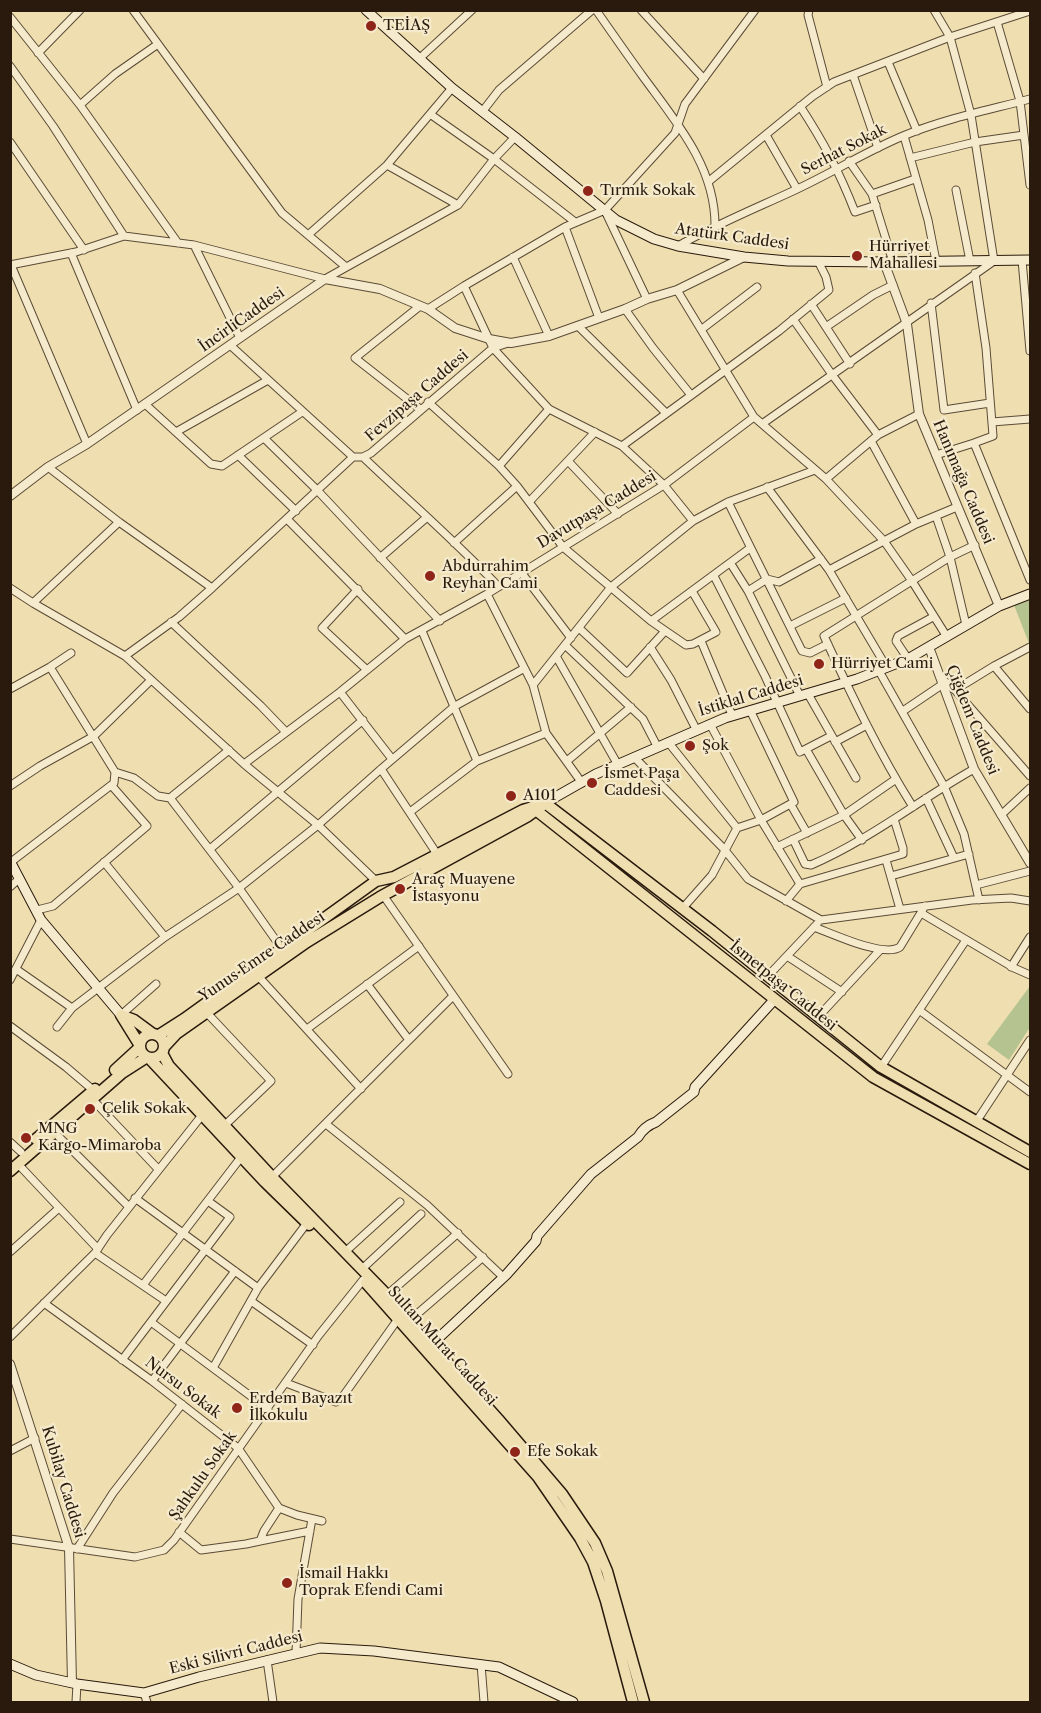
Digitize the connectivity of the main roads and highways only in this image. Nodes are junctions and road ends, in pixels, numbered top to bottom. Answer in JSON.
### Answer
{"nodes":[{"id":1,"x":366,"y":10,"type":"edge"},
{"id":2,"x":1026,"y":260,"type":"edge"},
{"id":3,"x":1030,"y":594,"type":"edge"},
{"id":4,"x":538,"y":807,"type":"junction"},
{"id":5,"x":617,"y":858,"type":"junction"},
{"id":6,"x":11,"y":861,"type":"edge"},
{"id":7,"x":609,"y":867,"type":"junction"},
{"id":8,"x":377,"y":882,"type":"junction"},
{"id":9,"x":383,"y":895,"type":"junction"},
{"id":10,"x":682,"y":909,"type":"junction"},
{"id":11,"x":675,"y":918,"type":"junction"},
{"id":12,"x":783,"y":990,"type":"junction"},
{"id":13,"x":774,"y":1000,"type":"junction"},
{"id":14,"x":121,"y":1015,"type":"junction"},
{"id":15,"x":156,"y":1034,"type":"junction"},
{"id":16,"x":163,"y":1050,"type":"junction"},
{"id":17,"x":144,"y":1052,"type":"junction"},
{"id":18,"x":881,"y":1067,"type":"junction"},
{"id":19,"x":873,"y":1077,"type":"junction"},
{"id":20,"x":93,"y":1095,"type":"junction"},
{"id":21,"x":955,"y":1116,"type":"junction"},
{"id":22,"x":1030,"y":1152,"type":"edge"},
{"id":23,"x":1030,"y":1164,"type":"edge"},
{"id":24,"x":13,"y":1166,"type":"edge"},
{"id":25,"x":363,"y":1275,"type":"junction"},
{"id":26,"x":404,"y":1320,"type":"junction"},
{"id":27,"x":428,"y":1348,"type":"junction"},
{"id":28,"x":496,"y":1423,"type":"junction"},
{"id":29,"x":10,"y":1664,"type":"edge"},
{"id":30,"x":146,"y":1698,"type":"edge"},
{"id":31,"x":573,"y":1702,"type":"edge"},
{"id":32,"x":633,"y":1702,"type":"edge"},
{"id":33,"x":644,"y":1702,"type":"edge"}],
"edges":[{"from":1,"to":2,"type":"main road","name":"Atatürk Caddesi"},
{"from":3,"to":4,"type":"main road","name":"İstiklal Caddesi"},
{"from":4,"to":5,"type":"main road","name":"İsmetpaşa Caddesi"},
{"from":4,"to":7,"type":"main road","name":"İsmetpaşa Caddesi"},
{"from":4,"to":8,"type":"main road"},
{"from":4,"to":9,"type":"main road","name":"Yunus Emre Caddesi"},
{"from":5,"to":7,"type":"main road"},
{"from":5,"to":10,"type":"main road","name":"İsmetpaşa Caddesi"},
{"from":6,"to":14,"type":"main road"},
{"from":7,"to":11,"type":"main road","name":"İsmetpaşa Caddesi"},
{"from":8,"to":9,"type":"main road"},
{"from":8,"to":15,"type":"main road"},
{"from":9,"to":16,"type":"main road","name":"Yunus Emre Caddesi"},
{"from":10,"to":11,"type":"main road"},
{"from":10,"to":12,"type":"main road","name":"İsmetpaşa Caddesi"},
{"from":11,"to":13,"type":"main road","name":"İsmetpaşa Caddesi"},
{"from":12,"to":13,"type":"main road"},
{"from":12,"to":18,"type":"main road","name":"İsmetpaşa Caddesi"},
{"from":13,"to":19,"type":"main road","name":"İsmetpaşa Caddesi"},
{"from":13,"to":27,"type":"main road"},
{"from":14,"to":15,"type":"main road"},
{"from":14,"to":17,"type":"main road","name":"Sultan Murat Caddesi"},
{"from":15,"to":16,"type":"main road"},
{"from":15,"to":17,"type":"main road"},
{"from":16,"to":17,"type":"main road"},
{"from":16,"to":25,"type":"main road","name":"Sultan Murat Caddesi"},
{"from":17,"to":20,"type":"main road"},
{"from":17,"to":25,"type":"main road","name":"Sultan Murat Caddesi"},
{"from":18,"to":19,"type":"main road"},
{"from":18,"to":21,"type":"main road","name":"İsmetpaşa Caddesi"},
{"from":19,"to":21,"type":"main road","name":"İsmetpaşa Caddesi"},
{"from":20,"to":24,"type":"main road"},
{"from":20,"to":24,"type":"main road"},
{"from":21,"to":22,"type":"main road","name":"İsmetpaşa Caddesi"},
{"from":21,"to":23,"type":"main road","name":"İsmetpaşa Caddesi"},
{"from":25,"to":26,"type":"main road","name":"Sultan Murat Caddesi"},
{"from":25,"to":26,"type":"main road","name":"Sultan Murat Caddesi"},
{"from":26,"to":27,"type":"main road","name":"Sultan Murat Caddesi"},
{"from":27,"to":28,"type":"main road","name":"Sultan Murat Caddesi"},
{"from":28,"to":32,"type":"main road","name":"Sultan Murat Caddesi"},
{"from":28,"to":33,"type":"main road"},
{"from":29,"to":30,"type":"main road","name":"Eski Silivri Caddesi"},
{"from":30,"to":31,"type":"main road","name":"Eski Silivri Caddesi"}]}
